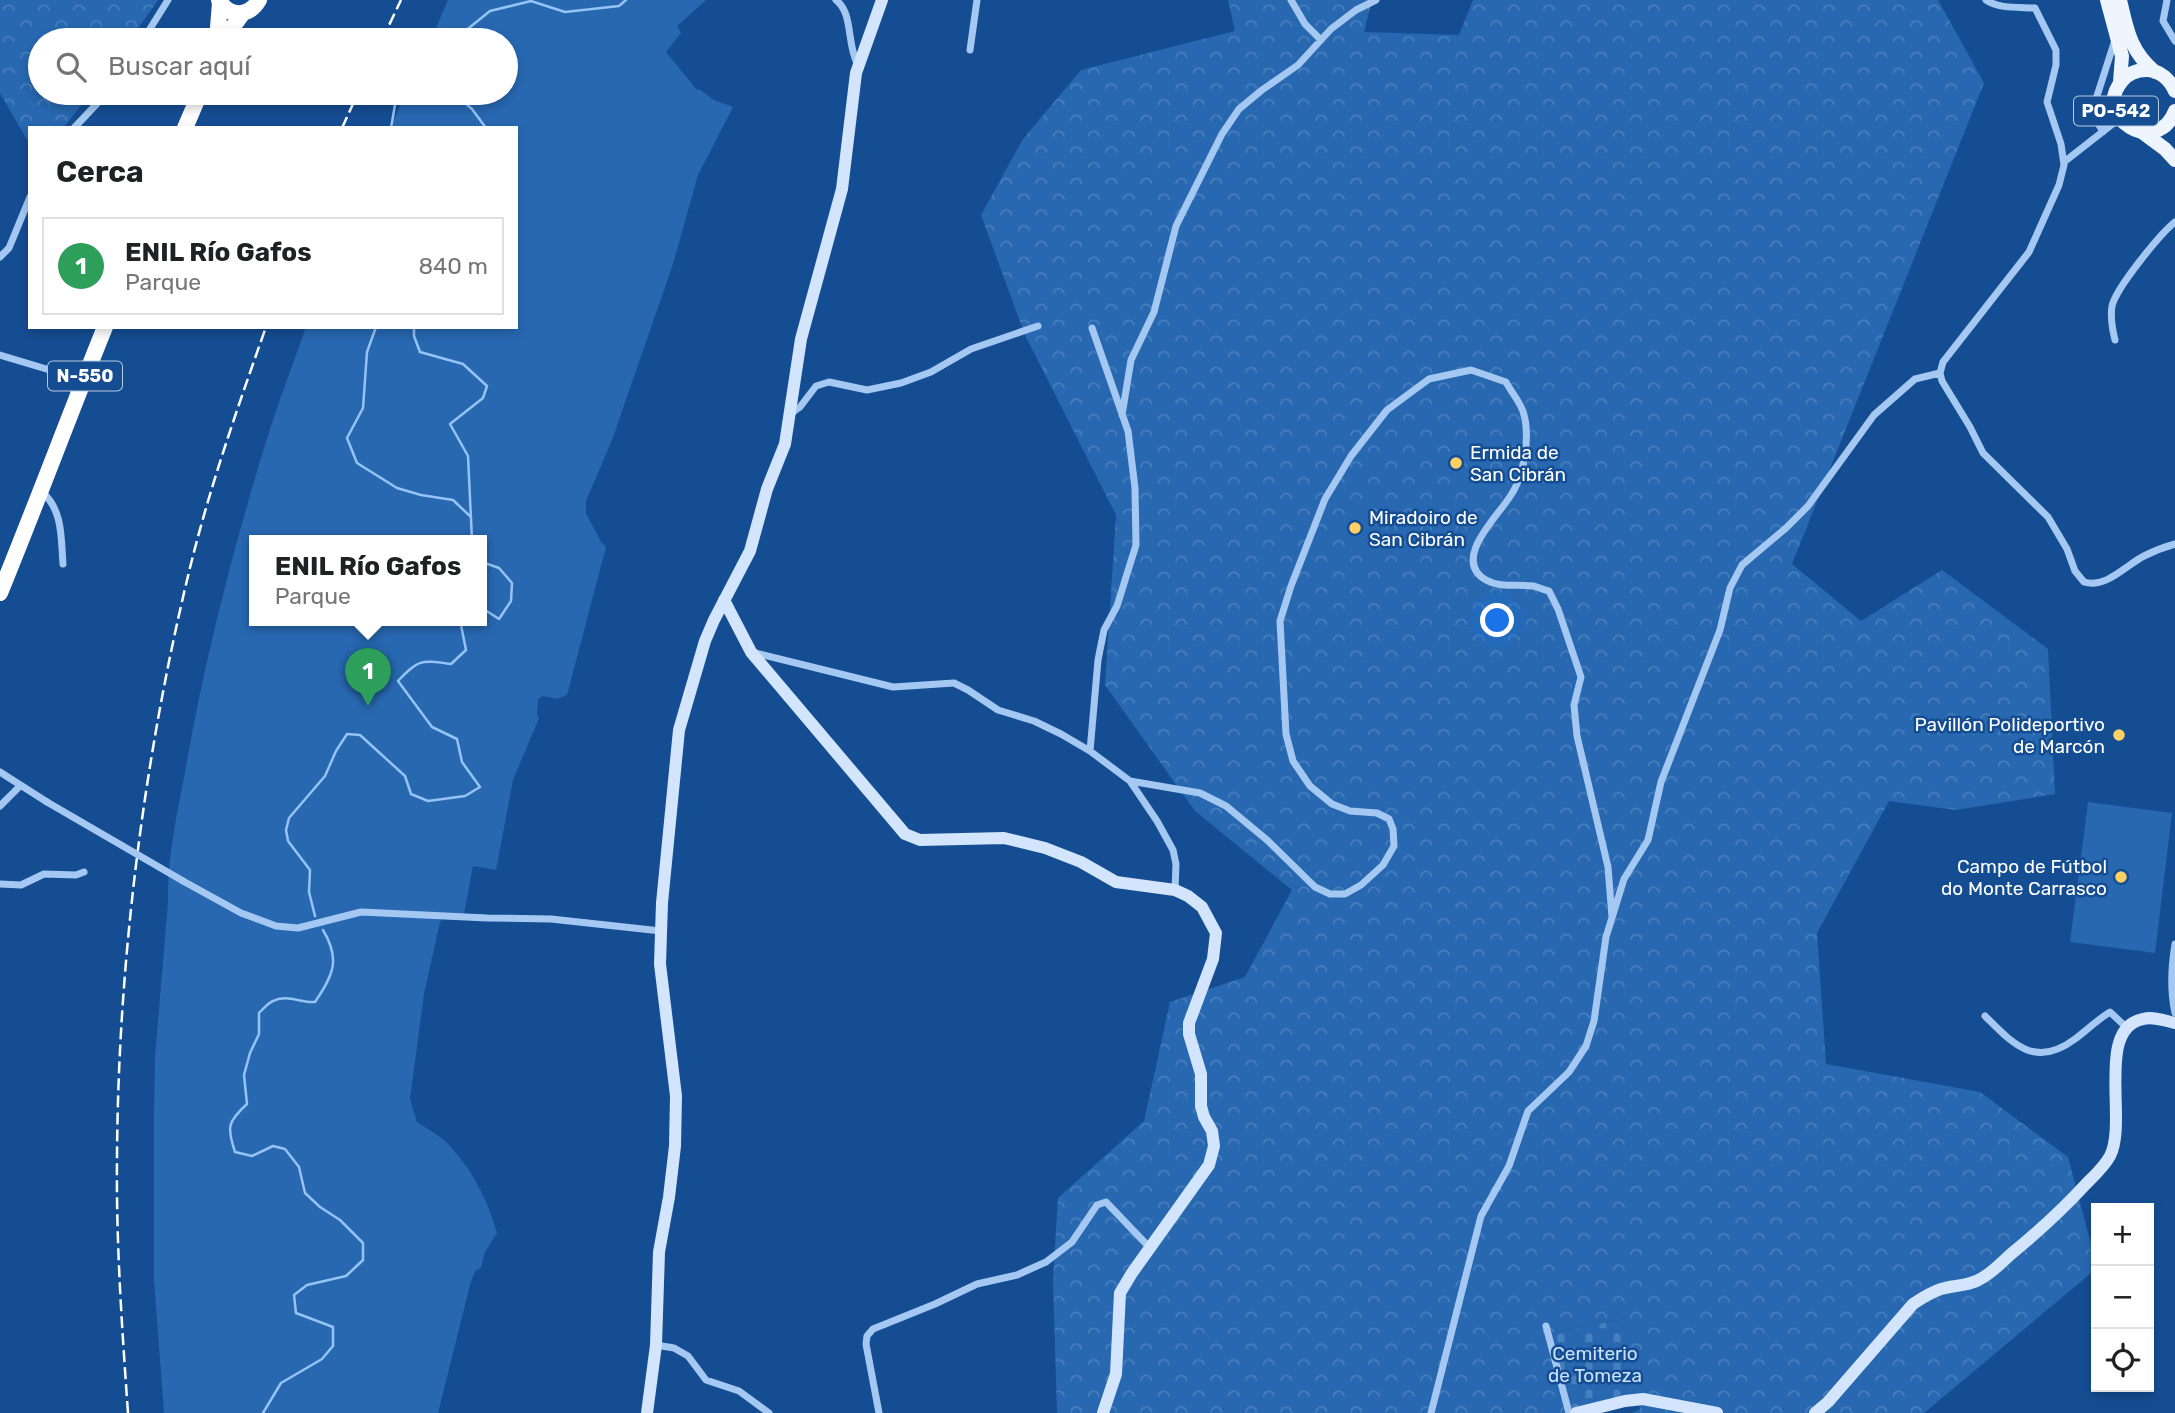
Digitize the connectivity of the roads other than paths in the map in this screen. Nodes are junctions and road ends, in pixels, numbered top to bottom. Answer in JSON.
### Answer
{"nodes":[{"id":1,"x":168,"y":0,"type":"edge"},
{"id":2,"x":259,"y":0,"type":"edge"},
{"id":3,"x":836,"y":0,"type":"edge"},
{"id":4,"x":882,"y":0,"type":"edge"},
{"id":5,"x":977,"y":0,"type":"edge"},
{"id":6,"x":1291,"y":0,"type":"edge"},
{"id":7,"x":1376,"y":0,"type":"edge"},
{"id":8,"x":1986,"y":0,"type":"edge"},
{"id":9,"x":2107,"y":0,"type":"edge"},
{"id":10,"x":2120,"y":0,"type":"edge"},
{"id":11,"x":2167,"y":0,"type":"edge"},
{"id":12,"x":219,"y":1,"type":"edge"},
{"id":13,"x":243,"y":13,"type":"junction"},
{"id":14,"x":150,"y":28,"type":"edge"},
{"id":15,"x":218,"y":28,"type":"edge"},
{"id":16,"x":232,"y":28,"type":"edge"},
{"id":17,"x":2116,"y":36,"type":"junction"},
{"id":18,"x":1321,"y":40,"type":"junction"},
{"id":19,"x":2175,"y":41,"type":"edge"},
{"id":20,"x":970,"y":50,"type":"dead end"},
{"id":21,"x":858,"y":65,"type":"junction"},
{"id":22,"x":2155,"y":72,"type":"junction"},
{"id":23,"x":2120,"y":82,"type":"junction"},
{"id":24,"x":2174,"y":85,"type":"edge"},
{"id":25,"x":96,"y":105,"type":"edge"},
{"id":26,"x":195,"y":105,"type":"edge"},
{"id":27,"x":2175,"y":115,"type":"edge"},
{"id":28,"x":2119,"y":119,"type":"junction"},
{"id":29,"x":76,"y":126,"type":"edge"},
{"id":30,"x":187,"y":126,"type":"edge"},
{"id":31,"x":2103,"y":132,"type":"junction"},
{"id":32,"x":2142,"y":132,"type":"junction"},
{"id":33,"x":2175,"y":160,"type":"edge"},
{"id":34,"x":2064,"y":162,"type":"junction"},
{"id":35,"x":28,"y":202,"type":"edge"},
{"id":36,"x":2175,"y":222,"type":"edge"},
{"id":37,"x":0,"y":257,"type":"edge"},
{"id":38,"x":1038,"y":326,"type":"dead end"},
{"id":39,"x":1092,"y":328,"type":"dead end"},
{"id":40,"x":104,"y":329,"type":"edge"},
{"id":41,"x":2115,"y":340,"type":"dead end"},
{"id":42,"x":0,"y":355,"type":"edge"},
{"id":43,"x":1940,"y":373,"type":"junction"},
{"id":44,"x":78,"y":394,"type":"junction"},
{"id":45,"x":789,"y":415,"type":"junction"},
{"id":46,"x":1122,"y":415,"type":"junction"},
{"id":47,"x":66,"y":425,"type":"junction"},
{"id":48,"x":42,"y":492,"type":"junction"},
{"id":49,"x":28,"y":526,"type":"junction"},
{"id":50,"x":2175,"y":544,"type":"edge"},
{"id":51,"x":63,"y":564,"type":"dead end"},
{"id":52,"x":0,"y":568,"type":"edge"},
{"id":53,"x":0,"y":581,"type":"edge"},
{"id":54,"x":0,"y":593,"type":"edge"},
{"id":55,"x":724,"y":600,"type":"junction"},
{"id":56,"x":751,"y":652,"type":"junction"},
{"id":57,"x":1090,"y":751,"type":"junction"},
{"id":58,"x":0,"y":772,"type":"edge"},
{"id":59,"x":1130,"y":781,"type":"junction"},
{"id":60,"x":20,"y":786,"type":"junction"},
{"id":61,"x":0,"y":806,"type":"edge"},
{"id":62,"x":84,"y":872,"type":"dead end"},
{"id":63,"x":0,"y":884,"type":"edge"},
{"id":64,"x":1175,"y":890,"type":"junction"},
{"id":65,"x":1612,"y":917,"type":"junction"},
{"id":66,"x":661,"y":931,"type":"junction"},
{"id":67,"x":2175,"y":944,"type":"edge"},
{"id":68,"x":2175,"y":1013,"type":"edge"},
{"id":69,"x":1984,"y":1016,"type":"dead end"},
{"id":70,"x":2175,"y":1023,"type":"edge"},
{"id":71,"x":2127,"y":1028,"type":"junction"},
{"id":72,"x":1150,"y":1248,"type":"junction"},
{"id":73,"x":1546,"y":1325,"type":"dead end"},
{"id":74,"x":656,"y":1345,"type":"junction"},
{"id":75,"x":647,"y":1413,"type":"edge"},
{"id":76,"x":769,"y":1413,"type":"edge"},
{"id":77,"x":879,"y":1413,"type":"edge"},
{"id":78,"x":1103,"y":1413,"type":"edge"},
{"id":79,"x":1431,"y":1413,"type":"edge"},
{"id":80,"x":1569,"y":1413,"type":"edge"},
{"id":81,"x":1576,"y":1413,"type":"edge"},
{"id":82,"x":1717,"y":1413,"type":"edge"},
{"id":83,"x":1815,"y":1413,"type":"edge"}],
"edges":[{"from":1,"to":14,"type":"street"},
{"from":2,"to":13,"type":"highway"},
{"from":3,"to":21,"type":"street"},
{"from":4,"to":21,"type":"street"},
{"from":5,"to":20,"type":"street"},
{"from":6,"to":18,"type":"street"},
{"from":7,"to":18,"type":"street"},
{"from":8,"to":34,"type":"street"},
{"from":9,"to":17,"type":"main road","number":"PO-542"},
{"from":10,"to":22,"type":"main road","number":"PO-542"},
{"from":11,"to":19,"type":"street"},
{"from":12,"to":13,"type":"highway"},
{"from":12,"to":15,"type":"highway"},
{"from":13,"to":16,"type":"highway"},
{"from":17,"to":23,"type":"main road","number":"PO-542"},
{"from":17,"to":31,"type":"street"},
{"from":18,"to":46,"type":"street"},
{"from":21,"to":45,"type":"street"},
{"from":22,"to":23,"type":"main road","number":"PO-542"},
{"from":22,"to":24,"type":"main road","number":"PO-542"},
{"from":23,"to":28,"type":"main road","number":"PO-542"},
{"from":25,"to":29,"type":"street"},
{"from":26,"to":30,"type":"highway"},
{"from":27,"to":32,"type":"main road","number":"PO-542"},
{"from":28,"to":31,"type":"street"},
{"from":28,"to":32,"type":"main road","number":"PO-542"},
{"from":31,"to":34,"type":"street"},
{"from":32,"to":33,"type":"main road","number":"PO-542"},
{"from":34,"to":43,"type":"street"},
{"from":35,"to":37,"type":"street"},
{"from":36,"to":41,"type":"street"},
{"from":38,"to":45,"type":"street"},
{"from":39,"to":46,"type":"street"},
{"from":40,"to":44,"type":"highway","number":"N-550"},
{"from":42,"to":44,"type":"street"},
{"from":43,"to":50,"type":"street"},
{"from":43,"to":65,"type":"street"},
{"from":44,"to":47,"type":"highway","number":"N-550"},
{"from":45,"to":55,"type":"street"},
{"from":46,"to":57,"type":"street"},
{"from":47,"to":48,"type":"highway","number":"N-550"},
{"from":47,"to":52,"type":"highway","number":"N-550"},
{"from":48,"to":49,"type":"highway","number":"N-550"},
{"from":48,"to":51,"type":"street"},
{"from":49,"to":53,"type":"highway"},
{"from":49,"to":54,"type":"highway","number":"N-550"},
{"from":55,"to":56,"type":"street"},
{"from":55,"to":66,"type":"street"},
{"from":56,"to":57,"type":"street"},
{"from":56,"to":64,"type":"street"},
{"from":57,"to":59,"type":"street"},
{"from":58,"to":60,"type":"street"},
{"from":59,"to":64,"type":"street"},
{"from":59,"to":65,"type":"street"},
{"from":60,"to":61,"type":"street"},
{"from":60,"to":66,"type":"street","bridge":true},
{"from":62,"to":63,"type":"street"},
{"from":64,"to":72,"type":"street"},
{"from":65,"to":79,"type":"street"},
{"from":66,"to":74,"type":"street"},
{"from":67,"to":68,"type":"street"},
{"from":69,"to":71,"type":"street"},
{"from":70,"to":71,"type":"street"},
{"from":71,"to":83,"type":"street"},
{"from":72,"to":77,"type":"street"},
{"from":72,"to":78,"type":"street"},
{"from":73,"to":80,"type":"street"},
{"from":74,"to":75,"type":"street"},
{"from":74,"to":76,"type":"street"},
{"from":81,"to":82,"type":"street"}]}
